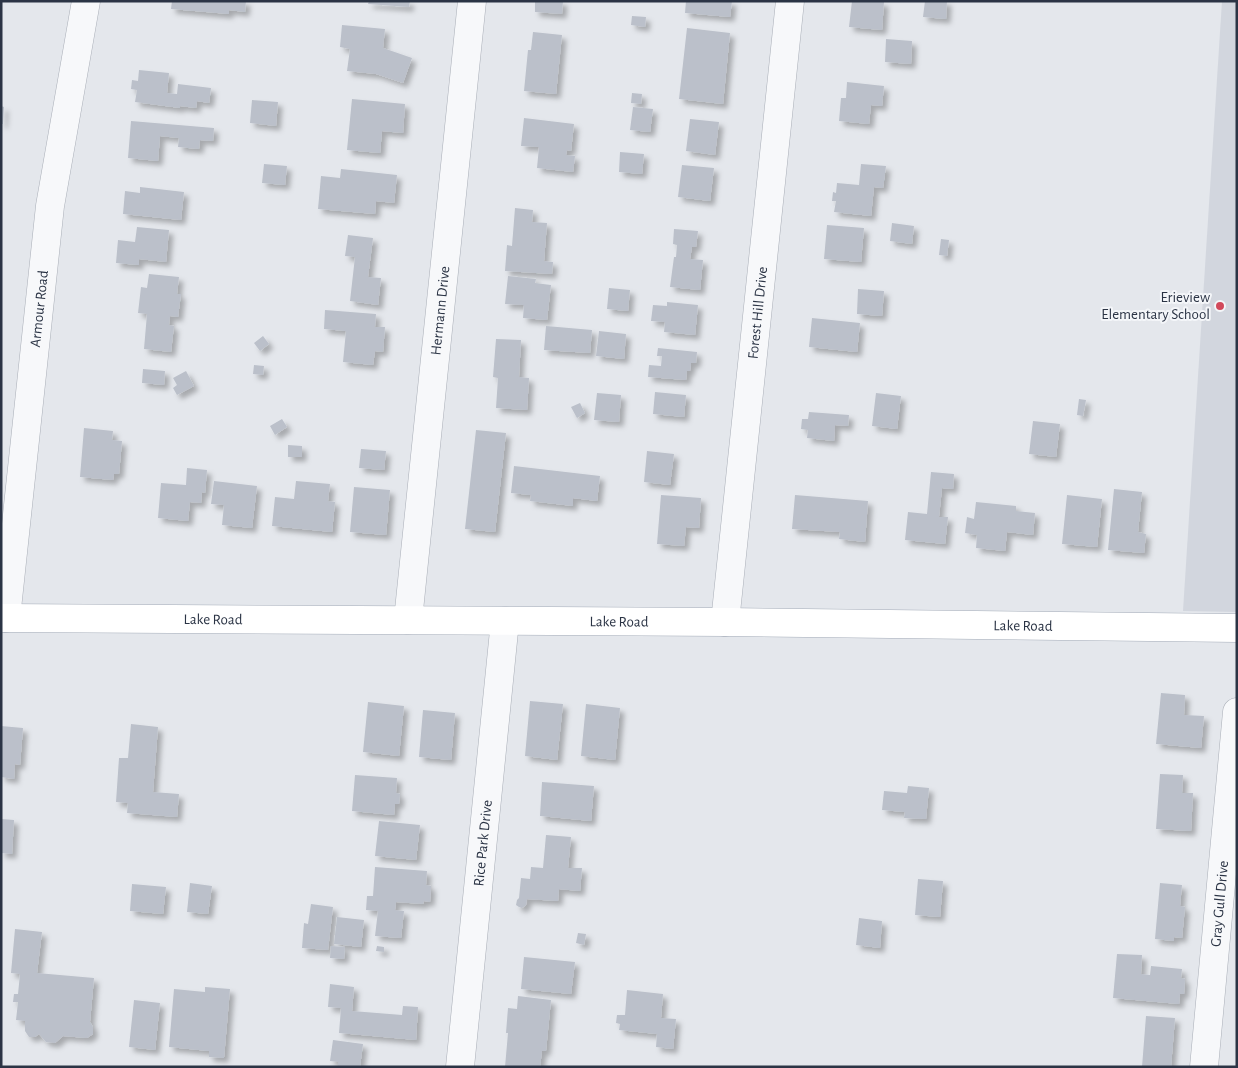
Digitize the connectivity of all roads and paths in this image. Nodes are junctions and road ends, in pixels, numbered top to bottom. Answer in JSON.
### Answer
{"nodes":[{"id":1,"x":86,"y":1,"type":"edge"},
{"id":2,"x":472,"y":1,"type":"edge"},
{"id":3,"x":790,"y":1,"type":"edge"},
{"id":4,"x":3,"y":618,"type":"edge"},
{"id":5,"x":408,"y":620,"type":"junction"},
{"id":6,"x":505,"y":621,"type":"junction"},
{"id":7,"x":725,"y":622,"type":"junction"},
{"id":8,"x":1237,"y":628,"type":"edge"},
{"id":9,"x":1237,"y":712,"type":"edge"},
{"id":10,"x":460,"y":1067,"type":"edge"},
{"id":11,"x":1204,"y":1067,"type":"edge"}],
"edges":[{"from":1,"to":4,"type":"street","name":"Armour Road"},
{"from":2,"to":5,"type":"street","name":"Hermann Drive"},
{"from":3,"to":7,"type":"street","name":"Forest Hill Drive"},
{"from":4,"to":5,"type":"main road","name":"Lake Road"},
{"from":5,"to":6,"type":"main road","name":"Lake Road"},
{"from":6,"to":7,"type":"main road","name":"Lake Road"},
{"from":6,"to":10,"type":"street","name":"Rice Park Drive"},
{"from":7,"to":8,"type":"main road","name":"Lake Road"},
{"from":9,"to":11,"type":"street","name":"Gray Gull Drive"}]}
